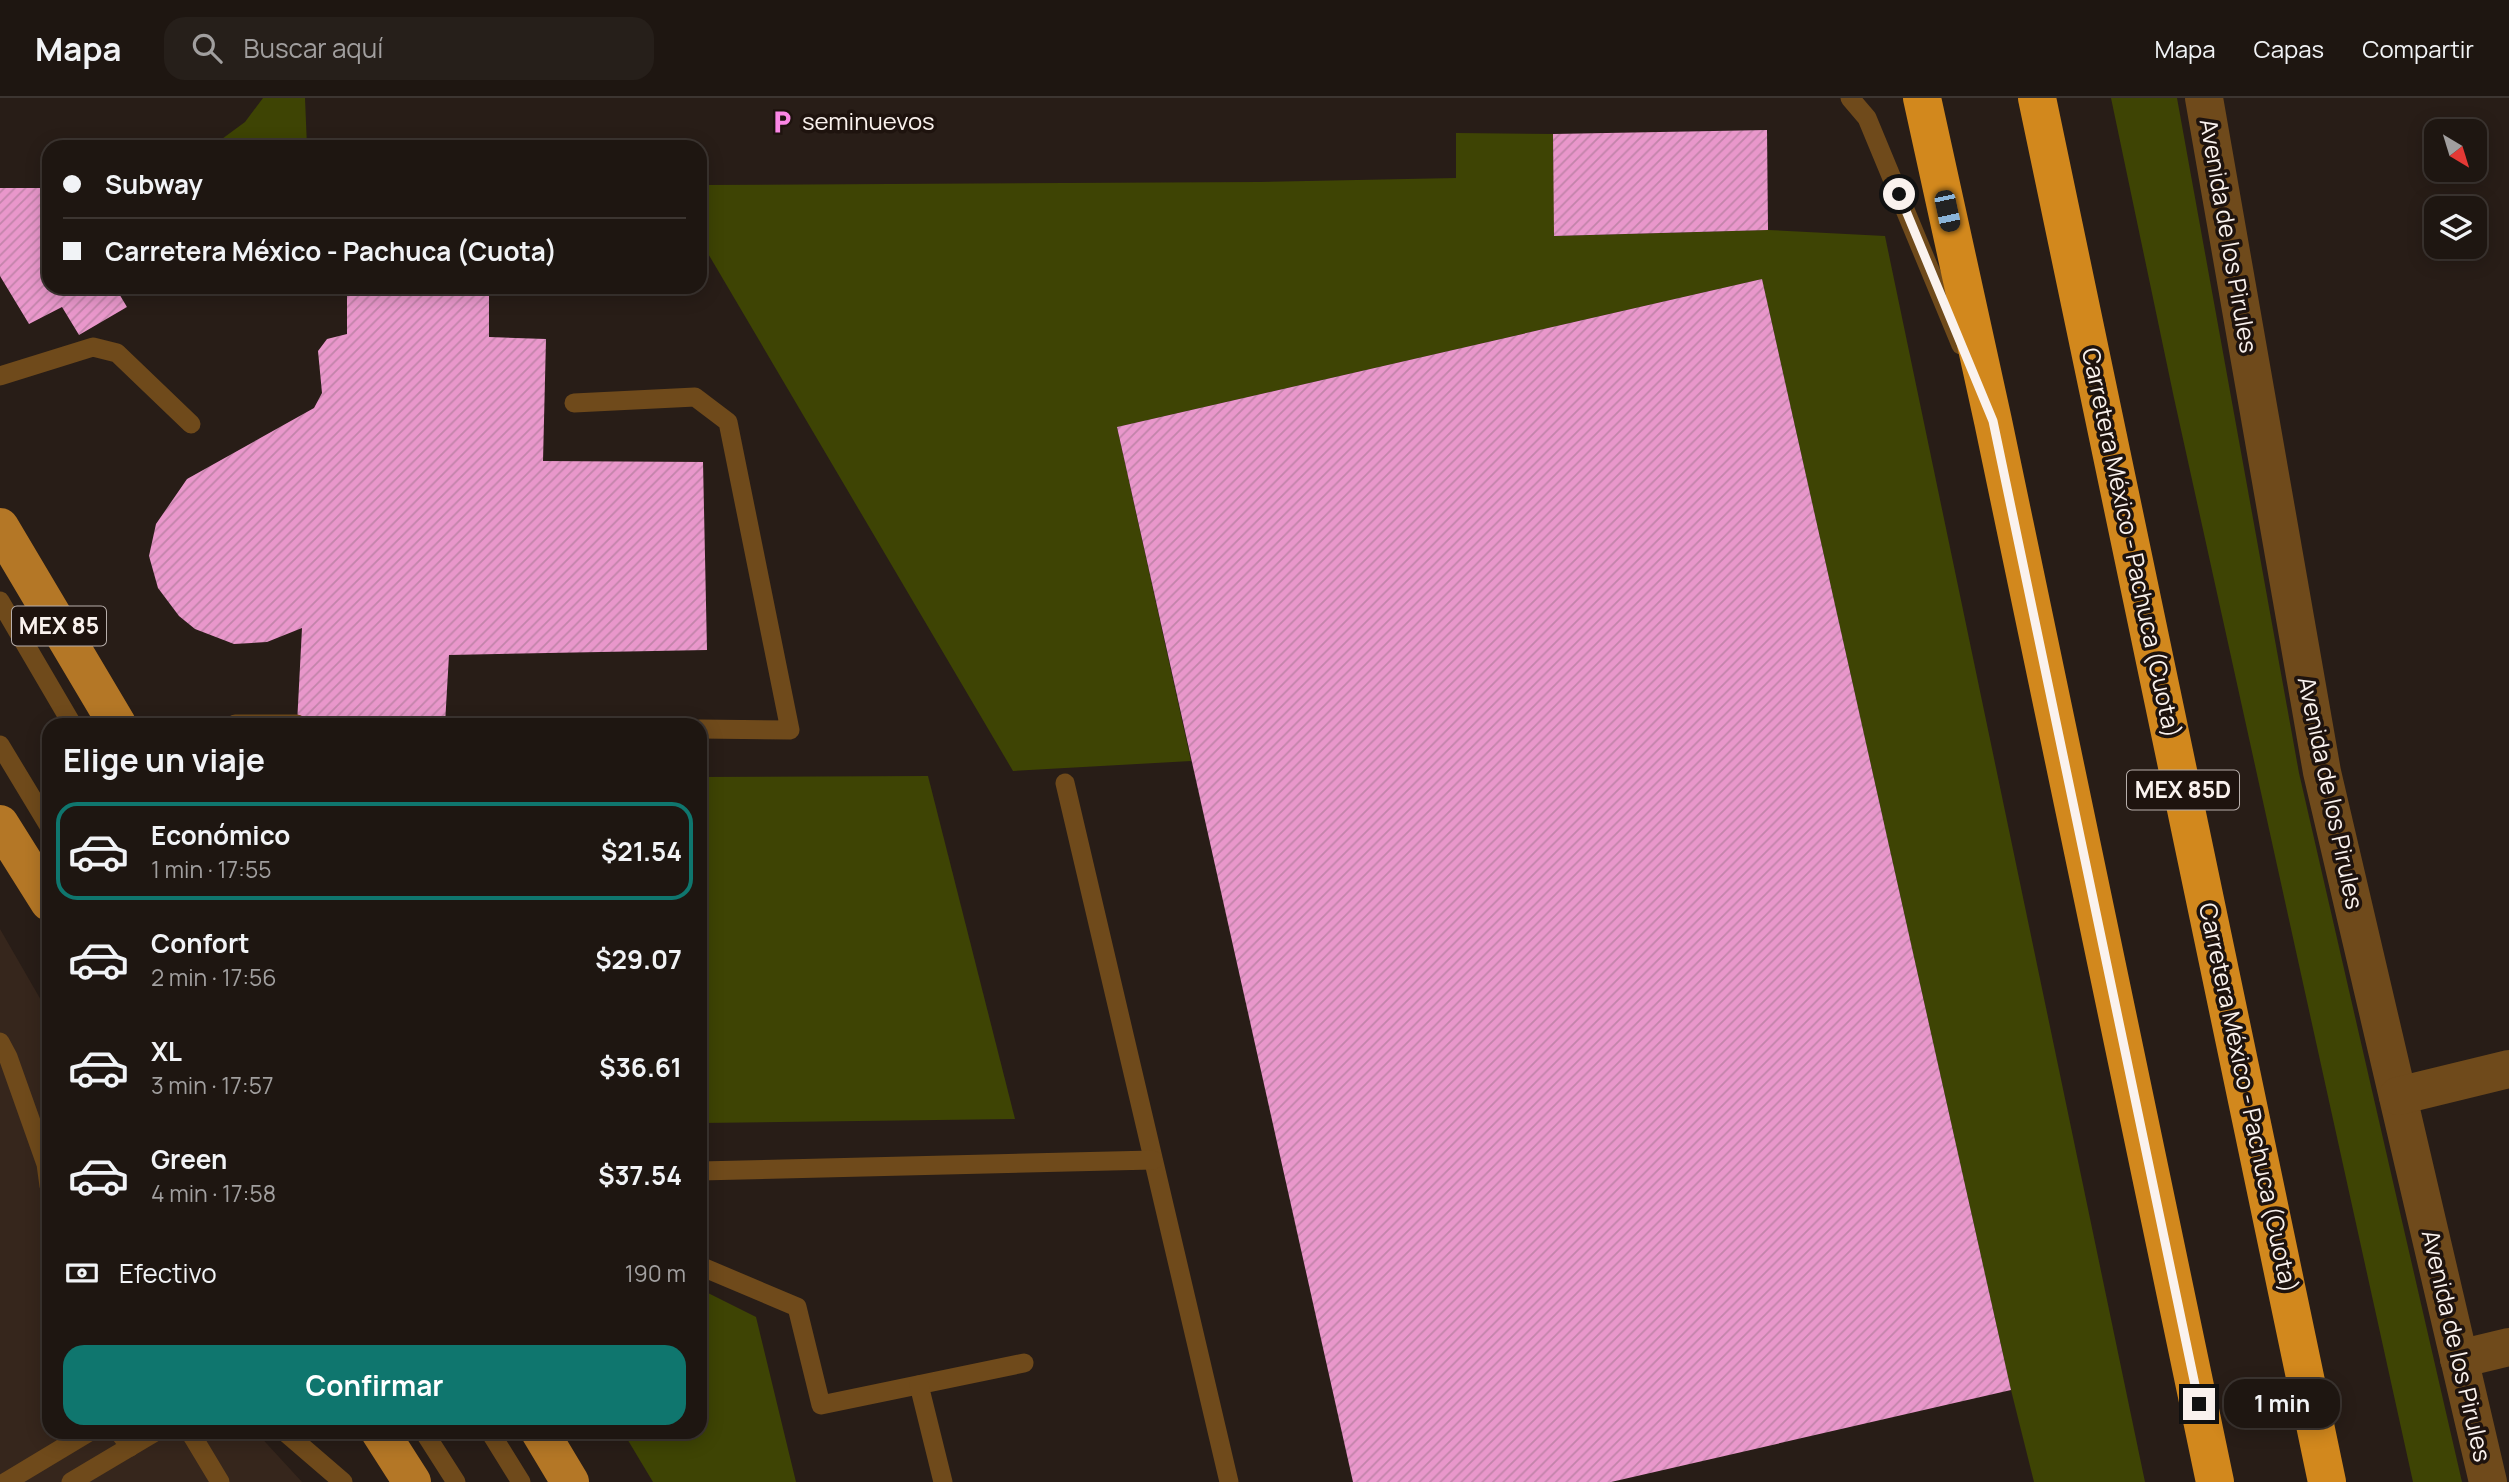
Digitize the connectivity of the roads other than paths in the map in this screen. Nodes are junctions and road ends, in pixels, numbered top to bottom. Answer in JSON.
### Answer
{"nodes":[{"id":1,"x":1850,"y":98,"type":"edge"},
{"id":2,"x":1922,"y":98,"type":"edge"},
{"id":3,"x":2037,"y":98,"type":"edge"},
{"id":4,"x":2204,"y":98,"type":"edge"},
{"id":5,"x":0,"y":376,"type":"edge"},
{"id":6,"x":574,"y":404,"type":"dead end"},
{"id":7,"x":1993,"y":421,"type":"junction"},
{"id":8,"x":191,"y":424,"type":"dead end"},
{"id":9,"x":0,"y":527,"type":"edge"},
{"id":10,"x":0,"y":601,"type":"edge"},
{"id":11,"x":68,"y":718,"type":"edge"},
{"id":12,"x":113,"y":718,"type":"edge"},
{"id":13,"x":707,"y":729,"type":"edge"},
{"id":14,"x":0,"y":745,"type":"edge"},
{"id":15,"x":1065,"y":783,"type":"dead end"},
{"id":16,"x":42,"y":814,"type":"edge"},
{"id":17,"x":0,"y":824,"type":"edge"},
{"id":18,"x":42,"y":891,"type":"edge"},
{"id":19,"x":0,"y":1042,"type":"edge"},
{"id":20,"x":2509,"y":1069,"type":"edge"},
{"id":21,"x":2398,"y":1096,"type":"junction"},
{"id":22,"x":42,"y":1153,"type":"edge"},
{"id":23,"x":1153,"y":1160,"type":"junction"},
{"id":24,"x":707,"y":1171,"type":"edge"},
{"id":25,"x":707,"y":1269,"type":"edge"},
{"id":26,"x":2509,"y":1348,"type":"edge"},
{"id":27,"x":2459,"y":1359,"type":"junction"},
{"id":28,"x":1024,"y":1363,"type":"dead end"},
{"id":29,"x":919,"y":1385,"type":"junction"},
{"id":30,"x":77,"y":1439,"type":"edge"},
{"id":31,"x":125,"y":1439,"type":"edge"},
{"id":32,"x":194,"y":1439,"type":"edge"},
{"id":33,"x":293,"y":1439,"type":"edge"},
{"id":34,"x":384,"y":1439,"type":"edge"},
{"id":35,"x":428,"y":1439,"type":"edge"},
{"id":36,"x":494,"y":1439,"type":"edge"},
{"id":37,"x":544,"y":1439,"type":"edge"},
{"id":38,"x":6,"y":1482,"type":"edge"},
{"id":39,"x":71,"y":1482,"type":"edge"},
{"id":40,"x":220,"y":1482,"type":"edge"},
{"id":41,"x":343,"y":1482,"type":"edge"},
{"id":42,"x":412,"y":1482,"type":"edge"},
{"id":43,"x":456,"y":1482,"type":"edge"},
{"id":44,"x":521,"y":1482,"type":"edge"},
{"id":45,"x":570,"y":1482,"type":"edge"},
{"id":46,"x":943,"y":1482,"type":"edge"},
{"id":47,"x":1228,"y":1482,"type":"edge"},
{"id":48,"x":2215,"y":1482,"type":"edge"},
{"id":49,"x":2327,"y":1482,"type":"edge"},
{"id":50,"x":2488,"y":1482,"type":"edge"}],
"edges":[{"from":1,"to":7,"type":"lane"},
{"from":2,"to":7,"type":"highway"},
{"from":3,"to":49,"type":"highway","name":"Carretera México - Pachuca (Cuota)","number":"MEX 85D"},
{"from":4,"to":21,"type":"street","name":"Avenida de los Pirules"},
{"from":5,"to":8,"type":"lane"},
{"from":6,"to":13,"type":"lane"},
{"from":7,"to":48,"type":"highway"},
{"from":9,"to":12,"type":"main road","number":"MEX 85"},
{"from":10,"to":11,"type":"lane"},
{"from":14,"to":16,"type":"lane"},
{"from":15,"to":23,"type":"lane"},
{"from":17,"to":18,"type":"main road"},
{"from":19,"to":22,"type":"lane"},
{"from":20,"to":21,"type":"street"},
{"from":21,"to":27,"type":"street","name":"Avenida de los Pirules"},
{"from":23,"to":24,"type":"lane"},
{"from":23,"to":47,"type":"lane"},
{"from":25,"to":29,"type":"lane"},
{"from":26,"to":27,"type":"street"},
{"from":27,"to":50,"type":"street","name":"Avenida de los Pirules"},
{"from":28,"to":29,"type":"lane"},
{"from":29,"to":46,"type":"lane"},
{"from":30,"to":38,"type":"lane"},
{"from":31,"to":39,"type":"lane"},
{"from":32,"to":40,"type":"lane"},
{"from":33,"to":41,"type":"lane"},
{"from":34,"to":42,"type":"main road"},
{"from":35,"to":43,"type":"lane"},
{"from":36,"to":44,"type":"lane"},
{"from":37,"to":45,"type":"main road"}]}
